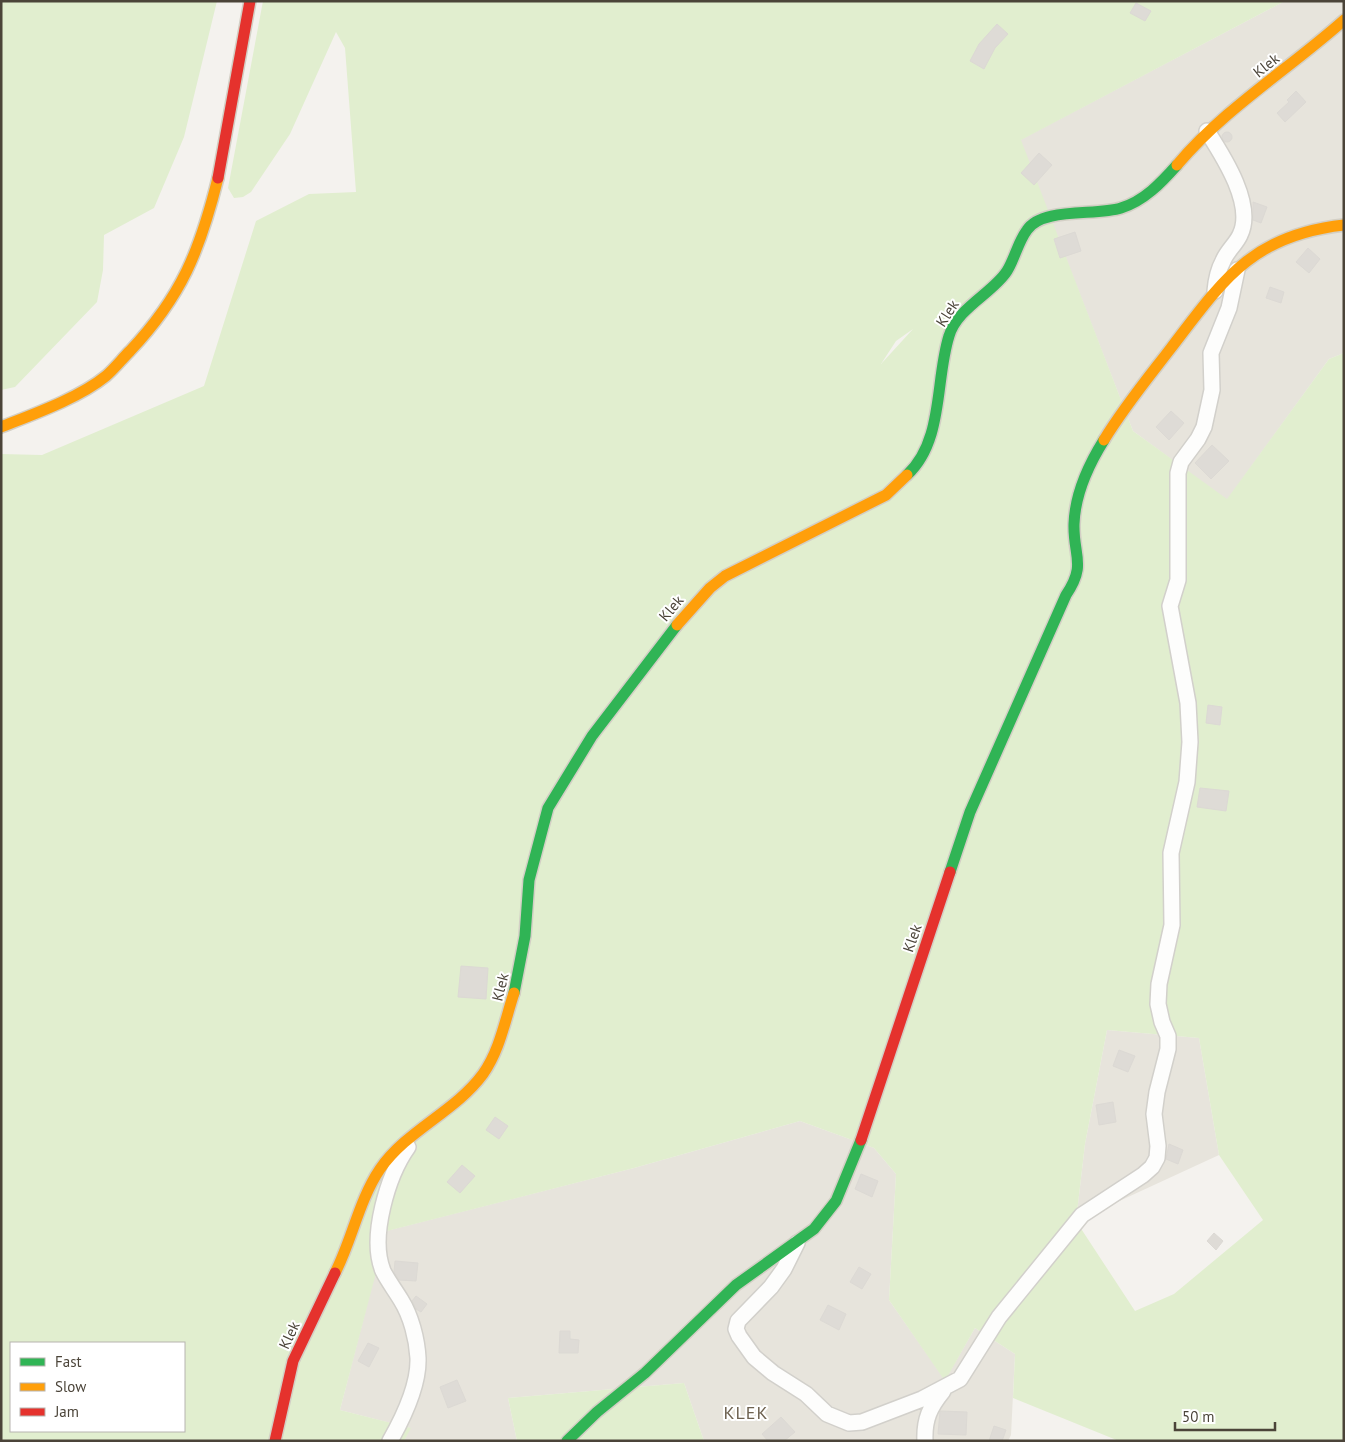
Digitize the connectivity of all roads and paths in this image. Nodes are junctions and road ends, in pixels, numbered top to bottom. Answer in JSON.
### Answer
{"nodes":[{"id":1,"x":250,"y":1,"type":"edge"},
{"id":2,"x":1344,"y":20,"type":"edge"},
{"id":3,"x":1207,"y":131,"type":"junction"},
{"id":4,"x":1344,"y":225,"type":"edge"},
{"id":5,"x":1237,"y":270,"type":"junction"},
{"id":6,"x":1214,"y":292,"type":"junction"},
{"id":7,"x":1,"y":427,"type":"edge"},
{"id":8,"x":420,"y":1129,"type":"junction"},
{"id":9,"x":798,"y":1242,"type":"junction"},
{"id":10,"x":947,"y":1386,"type":"junction"},
{"id":11,"x":275,"y":1441,"type":"edge"},
{"id":12,"x":390,"y":1441,"type":"edge"},
{"id":13,"x":567,"y":1441,"type":"edge"},
{"id":14,"x":925,"y":1441,"type":"edge"}],
"edges":[{"from":1,"to":7,"type":"street"},
{"from":2,"to":3,"type":"street","name":"Klek"},
{"from":3,"to":6,"type":"street"},
{"from":3,"to":8,"type":"street","name":"Klek"},
{"from":4,"to":5,"type":"street","name":"Klek"},
{"from":5,"to":6,"type":"street","name":"Klek"},
{"from":5,"to":10,"type":"street"},
{"from":6,"to":9,"type":"street","name":"Klek"},
{"from":8,"to":11,"type":"street","name":"Klek"},
{"from":8,"to":12,"type":"street"},
{"from":9,"to":10,"type":"street"},
{"from":9,"to":13,"type":"street","name":"Klek"},
{"from":10,"to":14,"type":"street"}]}
